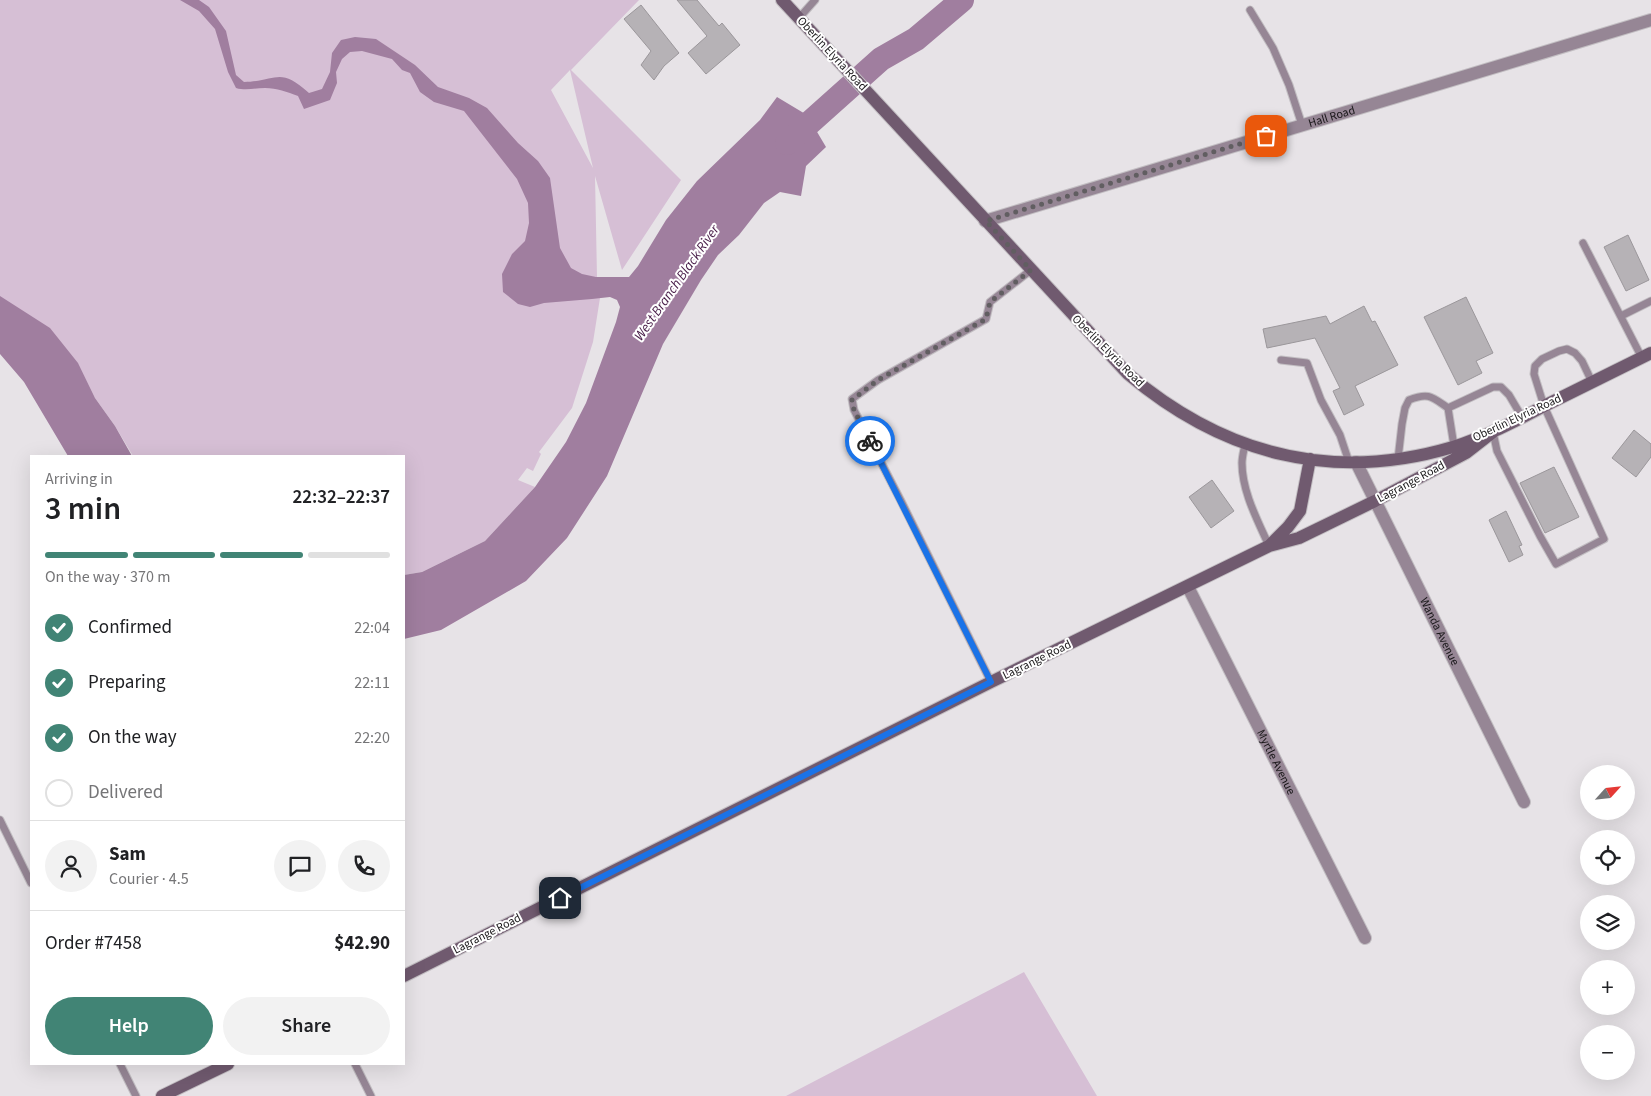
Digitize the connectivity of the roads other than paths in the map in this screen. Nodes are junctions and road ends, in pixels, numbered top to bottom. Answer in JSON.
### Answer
{"nodes":[{"id":1,"x":782,"y":0,"type":"edge"},
{"id":2,"x":815,"y":0,"type":"edge"},
{"id":3,"x":1250,"y":10,"type":"dead end"},
{"id":4,"x":799,"y":18,"type":"junction"},
{"id":5,"x":1651,"y":20,"type":"edge"},
{"id":6,"x":1302,"y":125,"type":"junction"},
{"id":7,"x":986,"y":221,"type":"junction"},
{"id":8,"x":1583,"y":243,"type":"dead end"},
{"id":9,"x":1031,"y":270,"type":"junction"},
{"id":10,"x":1651,"y":301,"type":"edge"},
{"id":11,"x":1621,"y":316,"type":"junction"},
{"id":12,"x":1646,"y":355,"type":"edge"},
{"id":13,"x":1281,"y":360,"type":"dead end"},
{"id":14,"x":1592,"y":382,"type":"junction"},
{"id":15,"x":1544,"y":406,"type":"junction"},
{"id":16,"x":1448,"y":408,"type":"junction"},
{"id":17,"x":1522,"y":417,"type":"junction"},
{"id":18,"x":1493,"y":432,"type":"junction"},
{"id":19,"x":1245,"y":444,"type":"junction"},
{"id":20,"x":1454,"y":446,"type":"junction"},
{"id":21,"x":1310,"y":459,"type":"junction"},
{"id":22,"x":1398,"y":459,"type":"junction"},
{"id":23,"x":1352,"y":462,"type":"junction"},
{"id":24,"x":1375,"y":501,"type":"junction"},
{"id":25,"x":1269,"y":546,"type":"junction"},
{"id":26,"x":1188,"y":587,"type":"junction"},
{"id":27,"x":991,"y":682,"type":"junction"},
{"id":28,"x":1524,"y":802,"type":"dead end"},
{"id":29,"x":0,"y":820,"type":"edge"},
{"id":30,"x":30,"y":881,"type":"edge"},
{"id":31,"x":1365,"y":938,"type":"dead end"},
{"id":32,"x":405,"y":975,"type":"edge"},
{"id":33,"x":120,"y":1065,"type":"edge"},
{"id":34,"x":226,"y":1065,"type":"edge"},
{"id":35,"x":356,"y":1065,"type":"edge"},
{"id":36,"x":136,"y":1096,"type":"edge"},
{"id":37,"x":162,"y":1096,"type":"edge"},
{"id":38,"x":371,"y":1096,"type":"edge"}],
"edges":[{"from":1,"to":4,"type":"main road","name":"Oberlin Elyria Road"},
{"from":2,"to":4,"type":"lane"},
{"from":3,"to":6,"type":"lane"},
{"from":4,"to":7,"type":"main road","name":"Oberlin Elyria Road"},
{"from":5,"to":6,"type":"street","name":"Hall Road"},
{"from":6,"to":7,"type":"street","name":"Hall Road"},
{"from":7,"to":9,"type":"main road","name":"Oberlin Elyria Road"},
{"from":8,"to":11,"type":"lane"},
{"from":9,"to":19,"type":"main road","name":"Oberlin Elyria Road"},
{"from":9,"to":27,"type":"lane"},
{"from":10,"to":11,"type":"lane"},
{"from":11,"to":12,"type":"lane"},
{"from":12,"to":14,"type":"main road","name":"Oberlin Elyria Road"},
{"from":13,"to":23,"type":"lane"},
{"from":14,"to":15,"type":"main road","name":"Oberlin Elyria Road"},
{"from":14,"to":15,"type":"lane"},
{"from":15,"to":17,"type":"main road","name":"Oberlin Elyria Road"},
{"from":15,"to":18,"type":"lane"},
{"from":16,"to":17,"type":"lane"},
{"from":16,"to":20,"type":"lane"},
{"from":16,"to":22,"type":"lane"},
{"from":17,"to":18,"type":"main road","name":"Oberlin Elyria Road"},
{"from":18,"to":20,"type":"main road","name":"Oberlin Elyria Road"},
{"from":18,"to":24,"type":"main road","name":"Lagrange Road"},
{"from":19,"to":21,"type":"main road","name":"Oberlin Elyria Road"},
{"from":19,"to":25,"type":"lane"},
{"from":20,"to":22,"type":"main road","name":"Oberlin Elyria Road"},
{"from":21,"to":23,"type":"main road","name":"Oberlin Elyria Road"},
{"from":21,"to":25,"type":"main road","name":"Lagrange Road"},
{"from":22,"to":23,"type":"main road","name":"Oberlin Elyria Road"},
{"from":23,"to":24,"type":"street","name":"Wanda Avenue"},
{"from":24,"to":25,"type":"main road","name":"Lagrange Road"},
{"from":24,"to":28,"type":"street","name":"Wanda Avenue"},
{"from":25,"to":26,"type":"main road","name":"Lagrange Road"},
{"from":26,"to":27,"type":"main road","name":"Lagrange Road"},
{"from":26,"to":31,"type":"street","name":"Myrtle Avenue"},
{"from":27,"to":32,"type":"main road","name":"Lagrange Road"},
{"from":29,"to":30,"type":"lane"},
{"from":33,"to":36,"type":"lane"},
{"from":34,"to":37,"type":"main road"},
{"from":35,"to":38,"type":"lane"}]}
